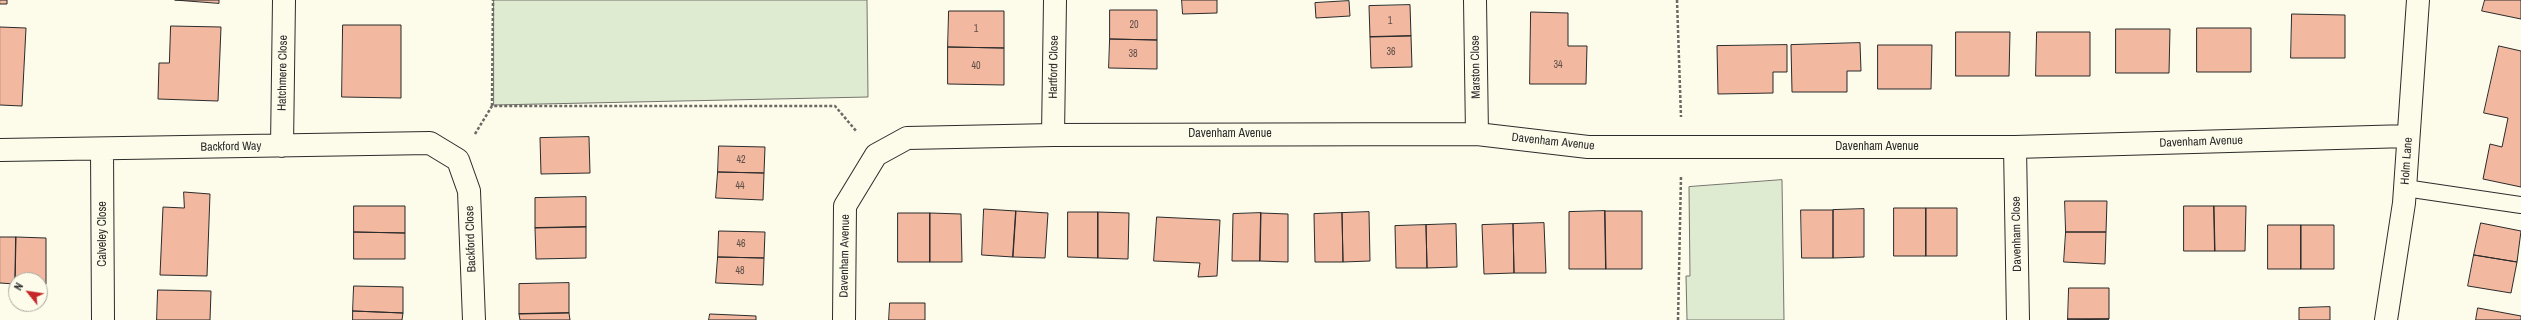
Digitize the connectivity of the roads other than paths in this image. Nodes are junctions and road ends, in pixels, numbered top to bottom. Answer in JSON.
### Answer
{"nodes":[{"id":1,"x":284,"y":0,"type":"edge"},
{"id":2,"x":1055,"y":0,"type":"edge"},
{"id":3,"x":1475,"y":0,"type":"edge"},
{"id":4,"x":2418,"y":0,"type":"edge"},
{"id":5,"x":1053,"y":134,"type":"junction"},
{"id":6,"x":1477,"y":134,"type":"junction"},
{"id":7,"x":2408,"y":136,"type":"junction"},
{"id":8,"x":282,"y":146,"type":"junction"},
{"id":9,"x":2015,"y":147,"type":"junction"},
{"id":10,"x":102,"y":149,"type":"junction"},
{"id":11,"x":0,"y":150,"type":"edge"},
{"id":12,"x":458,"y":160,"type":"joint"},
{"id":13,"x":2405,"y":188,"type":"junction"},
{"id":14,"x":2521,"y":205,"type":"edge"},
{"id":15,"x":103,"y":320,"type":"edge"},
{"id":16,"x":474,"y":320,"type":"edge"},
{"id":17,"x":844,"y":320,"type":"edge"},
{"id":18,"x":2018,"y":320,"type":"edge"},
{"id":19,"x":2386,"y":320,"type":"edge"}],
"edges":[{"from":1,"to":8,"type":"street","name":"Hatchmere Close"},
{"from":2,"to":5,"type":"street","name":"Hartford Close"},
{"from":3,"to":6,"type":"street","name":"Marston Close"},
{"from":4,"to":7,"type":"street","name":"Holm Lane"},
{"from":5,"to":6,"type":"street","name":"Davenham Avenue"},
{"from":5,"to":17,"type":"street","name":"Davenham Avenue"},
{"from":6,"to":9,"type":"street","name":"Davenham Avenue"},
{"from":7,"to":9,"type":"street","name":"Davenham Avenue"},
{"from":7,"to":13,"type":"street","name":"Holm Lane"},
{"from":8,"to":10,"type":"street","name":"Backford Way"},
{"from":8,"to":12,"type":"street","name":"Backford Way"},
{"from":9,"to":18,"type":"street","name":"Davenham Close"},
{"from":10,"to":11,"type":"street","name":"Backford Way"},
{"from":10,"to":15,"type":"street","name":"Calveley Close"},
{"from":12,"to":16,"type":"street","name":"Backford Close"},
{"from":13,"to":14,"type":"lane"},
{"from":13,"to":19,"type":"street","name":"Holm Lane"}]}
